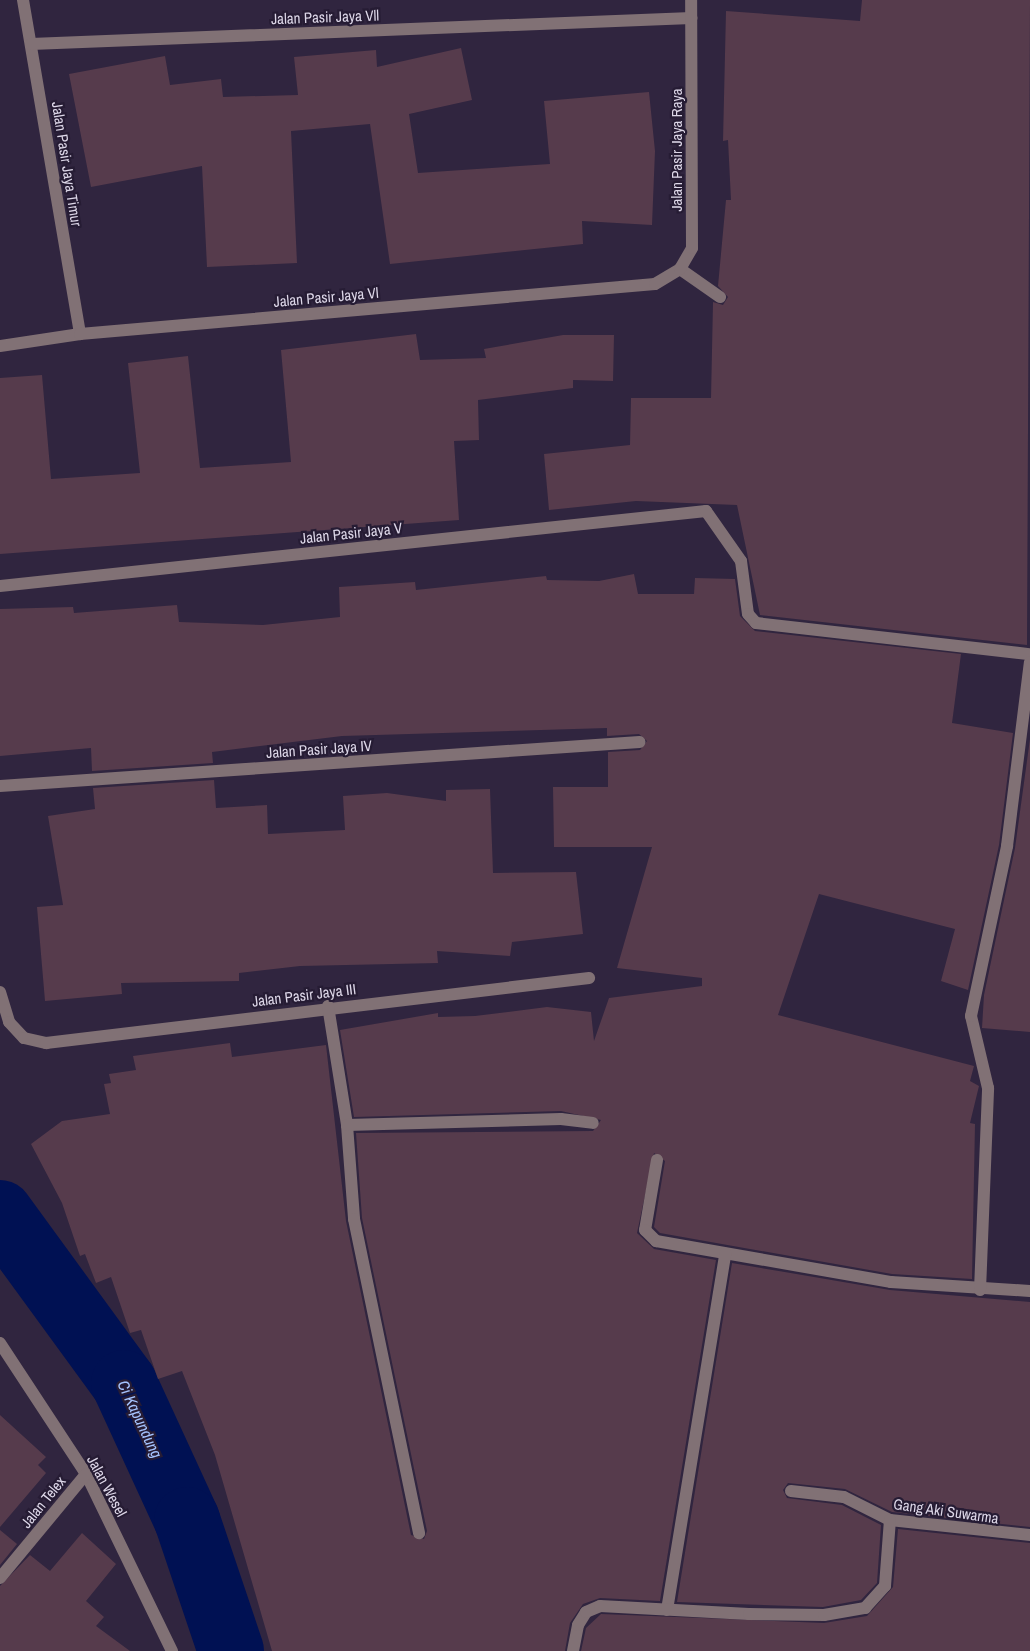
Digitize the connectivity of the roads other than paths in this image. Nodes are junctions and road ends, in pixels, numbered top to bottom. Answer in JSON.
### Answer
{"nodes":[{"id":1,"x":23,"y":0,"type":"edge"},
{"id":2,"x":691,"y":0,"type":"edge"},
{"id":3,"x":691,"y":18,"type":"junction"},
{"id":4,"x":31,"y":44,"type":"junction"},
{"id":5,"x":680,"y":269,"type":"junction"},
{"id":6,"x":720,"y":297,"type":"dead end"},
{"id":7,"x":80,"y":334,"type":"junction"},
{"id":8,"x":0,"y":346,"type":"edge"},
{"id":9,"x":0,"y":586,"type":"edge"},
{"id":10,"x":1030,"y":654,"type":"edge"},
{"id":11,"x":1030,"y":662,"type":"edge"},
{"id":12,"x":639,"y":742,"type":"dead end"},
{"id":13,"x":0,"y":786,"type":"edge"},
{"id":14,"x":589,"y":978,"type":"dead end"},
{"id":15,"x":0,"y":992,"type":"edge"},
{"id":16,"x":328,"y":1006,"type":"junction"},
{"id":17,"x":593,"y":1123,"type":"dead end"},
{"id":18,"x":347,"y":1125,"type":"junction"},
{"id":19,"x":657,"y":1160,"type":"dead end"},
{"id":20,"x":725,"y":1254,"type":"junction"},
{"id":21,"x":980,"y":1290,"type":"junction"},
{"id":22,"x":1030,"y":1291,"type":"edge"},
{"id":23,"x":0,"y":1343,"type":"edge"},
{"id":24,"x":86,"y":1474,"type":"junction"},
{"id":25,"x":791,"y":1491,"type":"dead end"},
{"id":26,"x":890,"y":1520,"type":"junction"},
{"id":27,"x":419,"y":1533,"type":"dead end"},
{"id":28,"x":1030,"y":1535,"type":"edge"},
{"id":29,"x":0,"y":1578,"type":"edge"},
{"id":30,"x":667,"y":1610,"type":"junction"},
{"id":31,"x":172,"y":1651,"type":"edge"},
{"id":32,"x":573,"y":1651,"type":"edge"}],
"edges":[{"from":1,"to":4,"type":"street","name":"Jalan Pasir Jaya Timur"},
{"from":2,"to":3,"type":"street","name":"Jalan Pasir Jaya Raya"},
{"from":3,"to":4,"type":"street","name":"Jalan Pasir Jaya Vll"},
{"from":3,"to":5,"type":"street","name":"Jalan Pasir Jaya Raya"},
{"from":4,"to":7,"type":"street","name":"Jalan Pasir Jaya Timur"},
{"from":5,"to":6,"type":"street"},
{"from":5,"to":7,"type":"street","name":"Jalan Pasir Jaya Vl"},
{"from":7,"to":8,"type":"street","name":"Jalan Pasir Jaya Vl"},
{"from":9,"to":10,"type":"street","name":"Jalan Pasir Jaya V"},
{"from":11,"to":21,"type":"street"},
{"from":12,"to":13,"type":"street","name":"Jalan Pasir Jaya IV"},
{"from":14,"to":16,"type":"street","name":"Jalan Pasir Jaya III"},
{"from":15,"to":16,"type":"street","name":"Jalan Pasir Jaya III"},
{"from":16,"to":18,"type":"street"},
{"from":17,"to":18,"type":"street"},
{"from":18,"to":27,"type":"street"},
{"from":19,"to":20,"type":"street"},
{"from":20,"to":21,"type":"street"},
{"from":20,"to":30,"type":"street"},
{"from":21,"to":22,"type":"street"},
{"from":23,"to":24,"type":"street","name":"Jalan Wesel"},
{"from":24,"to":29,"type":"street","name":"Jalan Telex"},
{"from":24,"to":31,"type":"street","name":"Jalan Wesel"},
{"from":25,"to":26,"type":"street","name":"Gang Aki Suwarma"},
{"from":26,"to":28,"type":"street","name":"Gang Aki Suwarma"},
{"from":26,"to":30,"type":"street"},
{"from":30,"to":32,"type":"street"}]}
